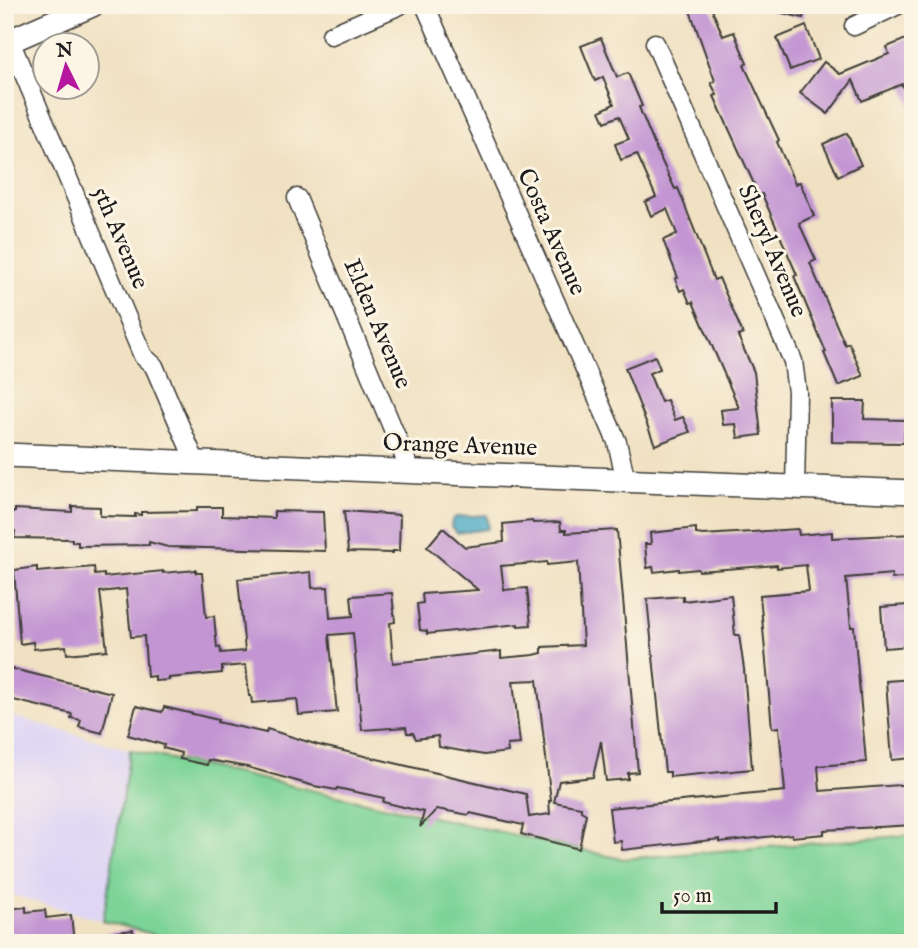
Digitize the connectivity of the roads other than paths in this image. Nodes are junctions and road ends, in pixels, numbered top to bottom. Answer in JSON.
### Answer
{"nodes":[{"id":1,"x":92,"y":5,"type":"edge"},
{"id":2,"x":400,"y":5,"type":"edge"},
{"id":3,"x":425,"y":5,"type":"edge"},
{"id":4,"x":898,"y":5,"type":"edge"},
{"id":5,"x":854,"y":26,"type":"dead end"},
{"id":6,"x":331,"y":35,"type":"dead end"},
{"id":7,"x":7,"y":38,"type":"edge"},
{"id":8,"x":655,"y":43,"type":"dead end"},
{"id":9,"x":297,"y":198,"type":"dead end"},
{"id":10,"x":5,"y":455,"type":"edge"},
{"id":11,"x":195,"y":461,"type":"junction"},
{"id":12,"x":410,"y":470,"type":"junction"},
{"id":13,"x":626,"y":481,"type":"junction"},
{"id":14,"x":795,"y":488,"type":"junction"},
{"id":15,"x":913,"y":492,"type":"edge"}],
"edges":[{"from":1,"to":7,"type":"main road"},
{"from":2,"to":6,"type":"street"},
{"from":3,"to":13,"type":"street","name":"Costa Avenue"},
{"from":4,"to":5,"type":"street"},
{"from":7,"to":11,"type":"street","name":"5th Avenue"},
{"from":8,"to":14,"type":"street","name":"Sheryl Avenue"},
{"from":9,"to":12,"type":"street","name":"Elden Avenue"},
{"from":10,"to":11,"type":"main road","name":"Orange Avenue"},
{"from":11,"to":12,"type":"main road","name":"Orange Avenue"},
{"from":12,"to":13,"type":"main road","name":"Orange Avenue"},
{"from":13,"to":14,"type":"main road","name":"Orange Avenue"},
{"from":14,"to":15,"type":"main road","name":"Orange Avenue"}]}
